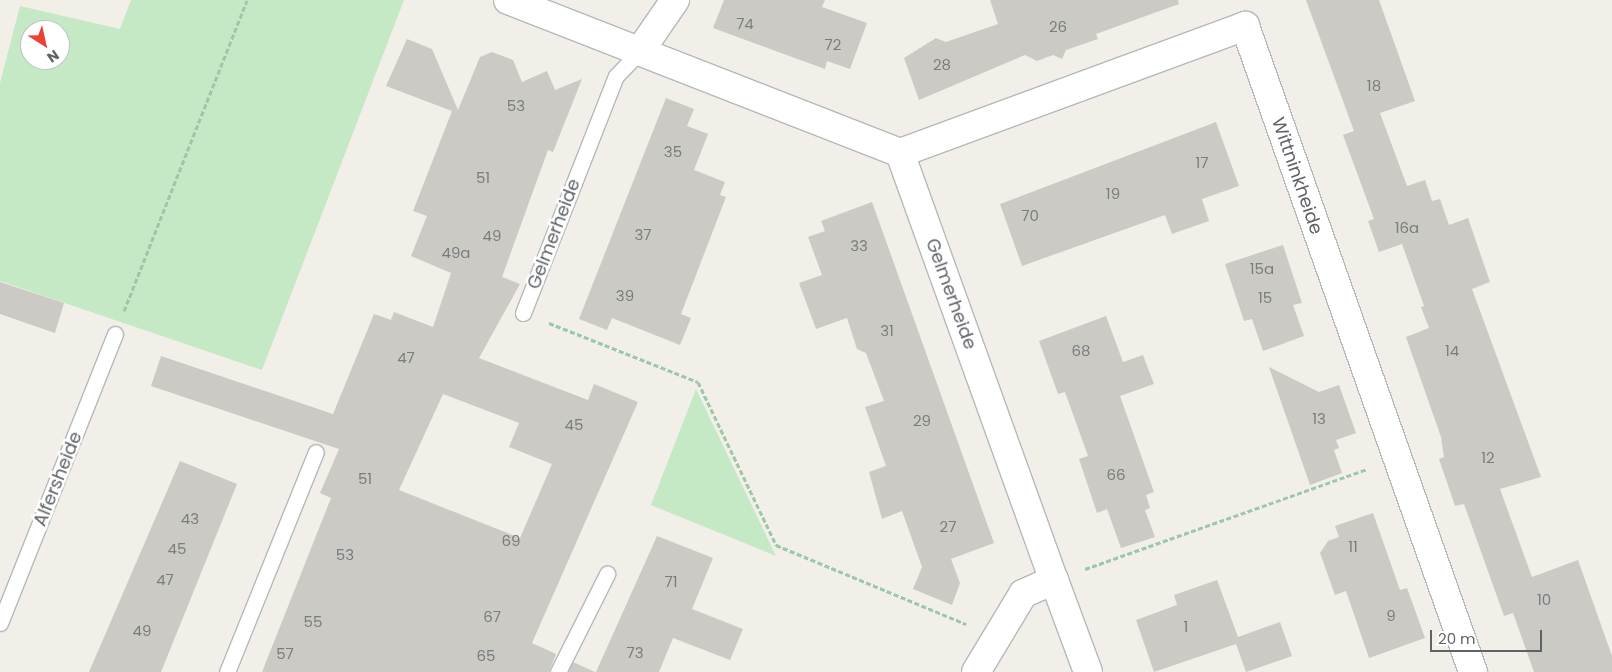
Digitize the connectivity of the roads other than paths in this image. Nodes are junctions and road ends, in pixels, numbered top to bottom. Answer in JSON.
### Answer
{"nodes":[{"id":1,"x":508,"y":0,"type":"edge"},
{"id":2,"x":675,"y":0,"type":"edge"},
{"id":3,"x":640,"y":51,"type":"junction"},
{"id":4,"x":900,"y":153,"type":"junction"},
{"id":5,"x":523,"y":313,"type":"road end"},
{"id":6,"x":115,"y":334,"type":"road end"},
{"id":7,"x":316,"y":452,"type":"dead end"},
{"id":8,"x":607,"y":574,"type":"dead end"},
{"id":9,"x":1054,"y":580,"type":"junction"},
{"id":10,"x":0,"y":623,"type":"edge"},
{"id":11,"x":227,"y":672,"type":"edge"},
{"id":12,"x":558,"y":672,"type":"edge"},
{"id":13,"x":976,"y":672,"type":"edge"},
{"id":14,"x":1088,"y":672,"type":"edge"},
{"id":15,"x":1473,"y":672,"type":"edge"}],
"edges":[{"from":1,"to":3,"type":"street"},
{"from":2,"to":3,"type":"street"},
{"from":3,"to":4,"type":"street"},
{"from":3,"to":5,"type":"lane","name":"Gelmerheide"},
{"from":4,"to":9,"type":"street","name":"Gelmerheide"},
{"from":4,"to":15,"type":"street","name":"Wittninkheide"},
{"from":6,"to":10,"type":"lane","name":"Alfersheide"},
{"from":7,"to":11,"type":"lane"},
{"from":8,"to":12,"type":"lane"},
{"from":9,"to":13,"type":"street"},
{"from":9,"to":14,"type":"street","name":"Gelmerheide"}]}
